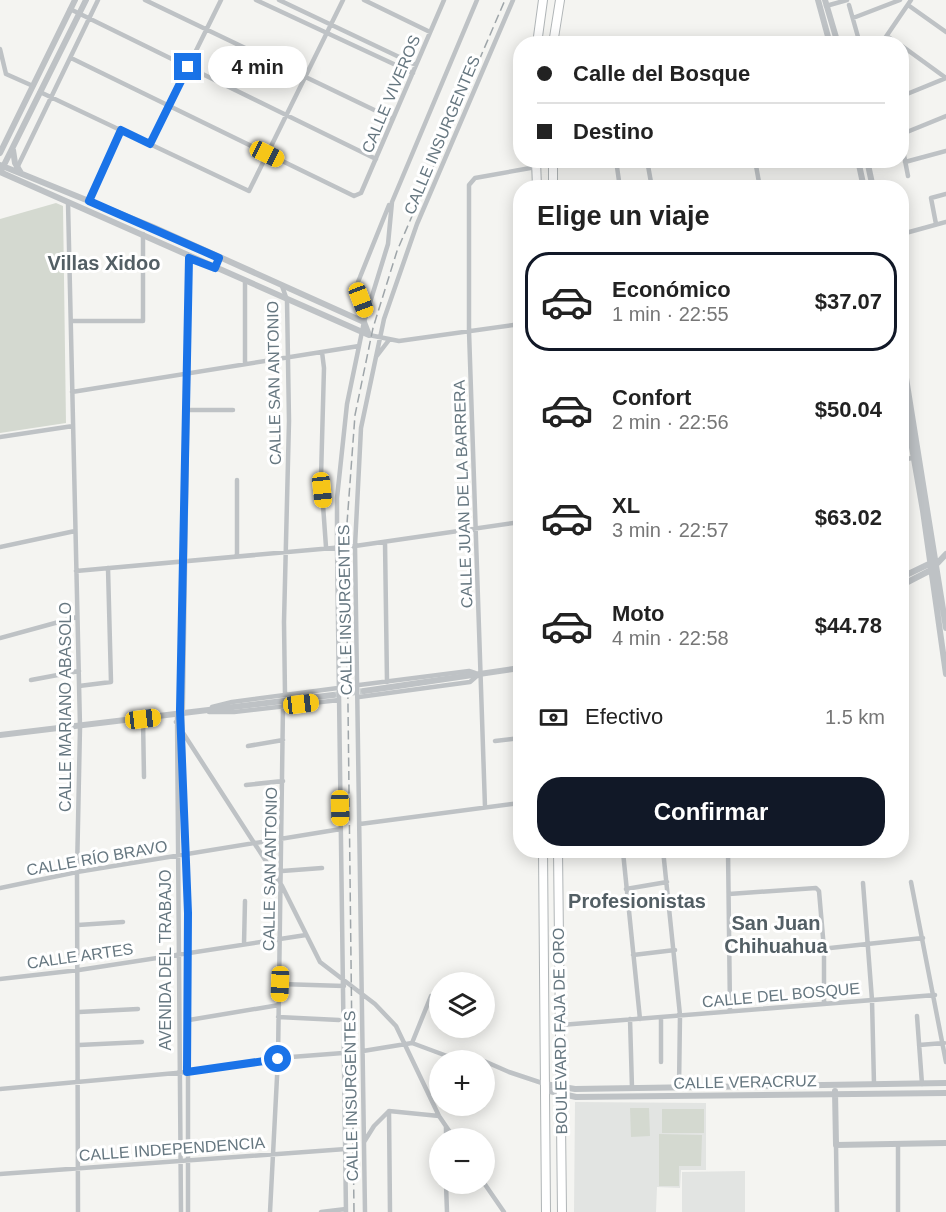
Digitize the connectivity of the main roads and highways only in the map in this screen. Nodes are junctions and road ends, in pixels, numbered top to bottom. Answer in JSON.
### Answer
{"nodes":[{"id":1,"x":543,"y":0,"type":"edge"},
{"id":2,"x":560,"y":0,"type":"edge"},
{"id":3,"x":538,"y":36,"type":"edge"},
{"id":4,"x":554,"y":36,"type":"edge"},
{"id":5,"x":543,"y":858,"type":"edge"},
{"id":6,"x":558,"y":858,"type":"edge"},
{"id":7,"x":544,"y":938,"type":"junction"},
{"id":8,"x":559,"y":938,"type":"junction"},
{"id":9,"x":546,"y":1212,"type":"edge"},
{"id":10,"x":562,"y":1212,"type":"edge"}],
"edges":[{"from":1,"to":3,"type":"main road"},
{"from":2,"to":4,"type":"main road"},
{"from":5,"to":7,"type":"main road","name":"BOULEVARD FAJA DE ORO"},
{"from":6,"to":8,"type":"main road","name":"BOULEVARD FAJA DE ORO"},
{"from":7,"to":8,"type":"main road"},
{"from":7,"to":9,"type":"main road","name":"BOULEVARD FAJA DE ORO"},
{"from":8,"to":10,"type":"main road","name":"BOULEVARD FAJA DE ORO"}]}
